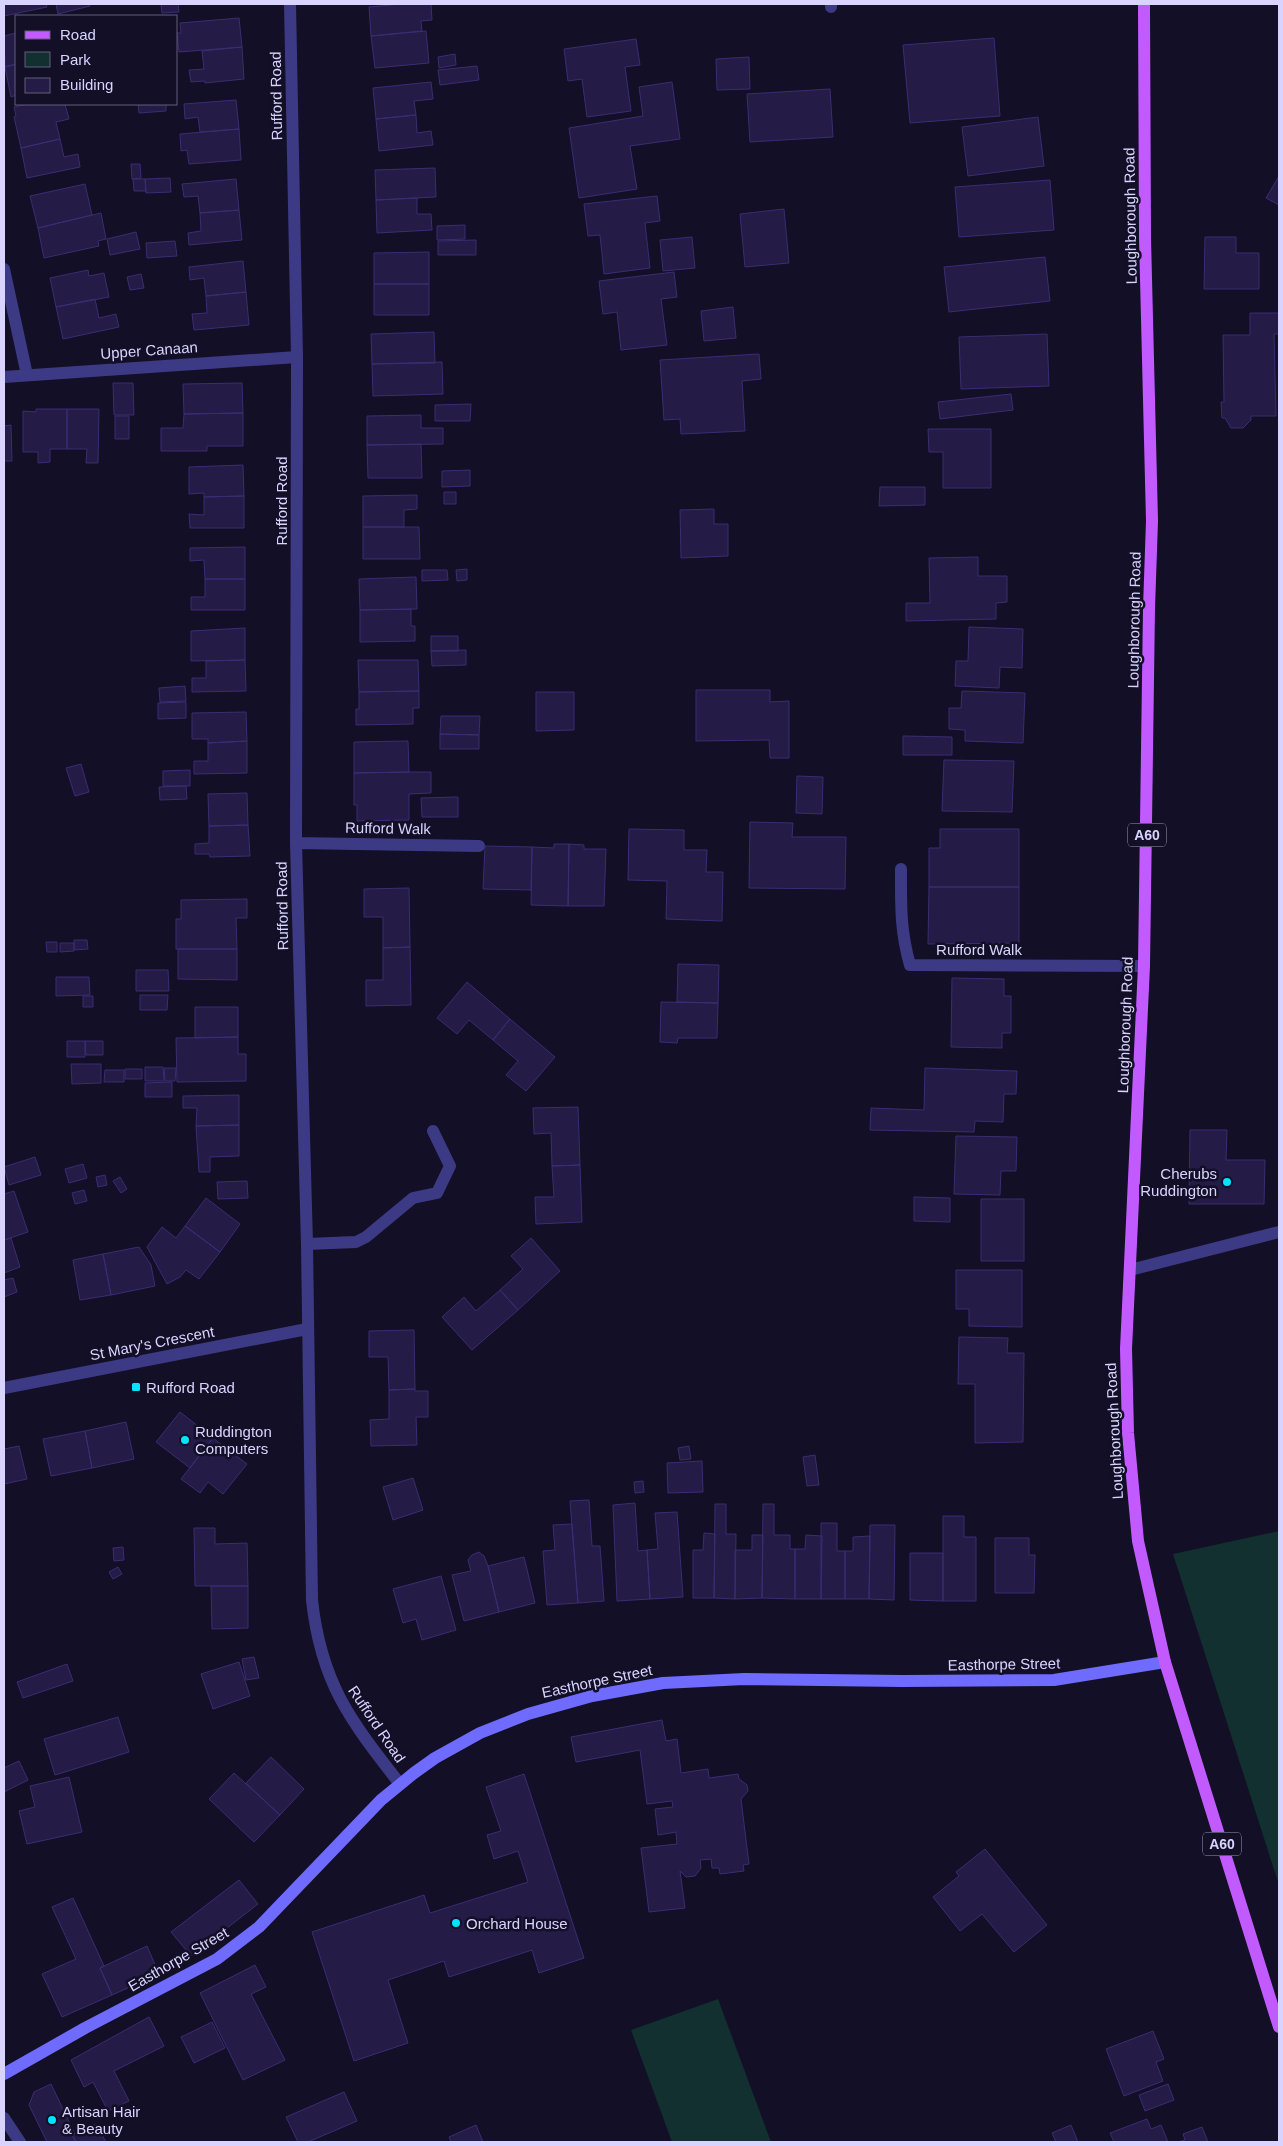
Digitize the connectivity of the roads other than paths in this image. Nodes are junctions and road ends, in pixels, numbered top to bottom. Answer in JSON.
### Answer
{"nodes":[{"id":1,"x":290,"y":4,"type":"edge"},
{"id":2,"x":1144,"y":4,"type":"edge"},
{"id":3,"x":4,"y":269,"type":"edge"},
{"id":4,"x":297,"y":357,"type":"junction"},
{"id":5,"x":27,"y":375,"type":"junction"},
{"id":6,"x":4,"y":376,"type":"edge"},
{"id":7,"x":296,"y":843,"type":"junction"},
{"id":8,"x":479,"y":846,"type":"dead end"},
{"id":9,"x":901,"y":870,"type":"dead end"},
{"id":10,"x":1144,"y":966,"type":"junction"},
{"id":11,"x":433,"y":1131,"type":"dead end"},
{"id":12,"x":1279,"y":1232,"type":"edge"},
{"id":13,"x":306,"y":1244,"type":"junction"},
{"id":14,"x":1130,"y":1270,"type":"junction"},
{"id":15,"x":307,"y":1329,"type":"junction"},
{"id":16,"x":4,"y":1388,"type":"edge"},
{"id":17,"x":1166,"y":1662,"type":"junction"},
{"id":18,"x":400,"y":1784,"type":"junction"},
{"id":19,"x":1279,"y":2027,"type":"edge"},
{"id":20,"x":4,"y":2074,"type":"edge"},
{"id":21,"x":4,"y":2118,"type":"edge"},
{"id":22,"x":20,"y":2142,"type":"edge"}],
"edges":[{"from":1,"to":4,"type":"street","name":"Rufford Road"},
{"from":2,"to":10,"type":"main road","name":"Loughborough Road","number":"A60"},
{"from":3,"to":5,"type":"street"},
{"from":4,"to":5,"type":"street","name":"Upper Canaan"},
{"from":4,"to":7,"type":"street","name":"Rufford Road"},
{"from":5,"to":6,"type":"street","name":"Upper Canaan"},
{"from":7,"to":8,"type":"street","name":"Rufford Walk"},
{"from":7,"to":13,"type":"street","name":"Rufford Road"},
{"from":9,"to":10,"type":"street","name":"Rufford Walk"},
{"from":10,"to":14,"type":"main road","name":"Loughborough Road","number":"A60"},
{"from":11,"to":13,"type":"street"},
{"from":12,"to":14,"type":"street"},
{"from":13,"to":15,"type":"street","name":"Rufford Road"},
{"from":14,"to":17,"type":"main road","name":"Loughborough Road","number":"A60"},
{"from":15,"to":16,"type":"street","name":"St Mary's Crescent"},
{"from":15,"to":18,"type":"street","name":"Rufford Road"},
{"from":17,"to":18,"type":"street","name":"Easthorpe Street"},
{"from":17,"to":19,"type":"main road","name":"Loughborough Road","number":"A60"},
{"from":18,"to":20,"type":"street","name":"Easthorpe Street"},
{"from":21,"to":22,"type":"street"}]}
